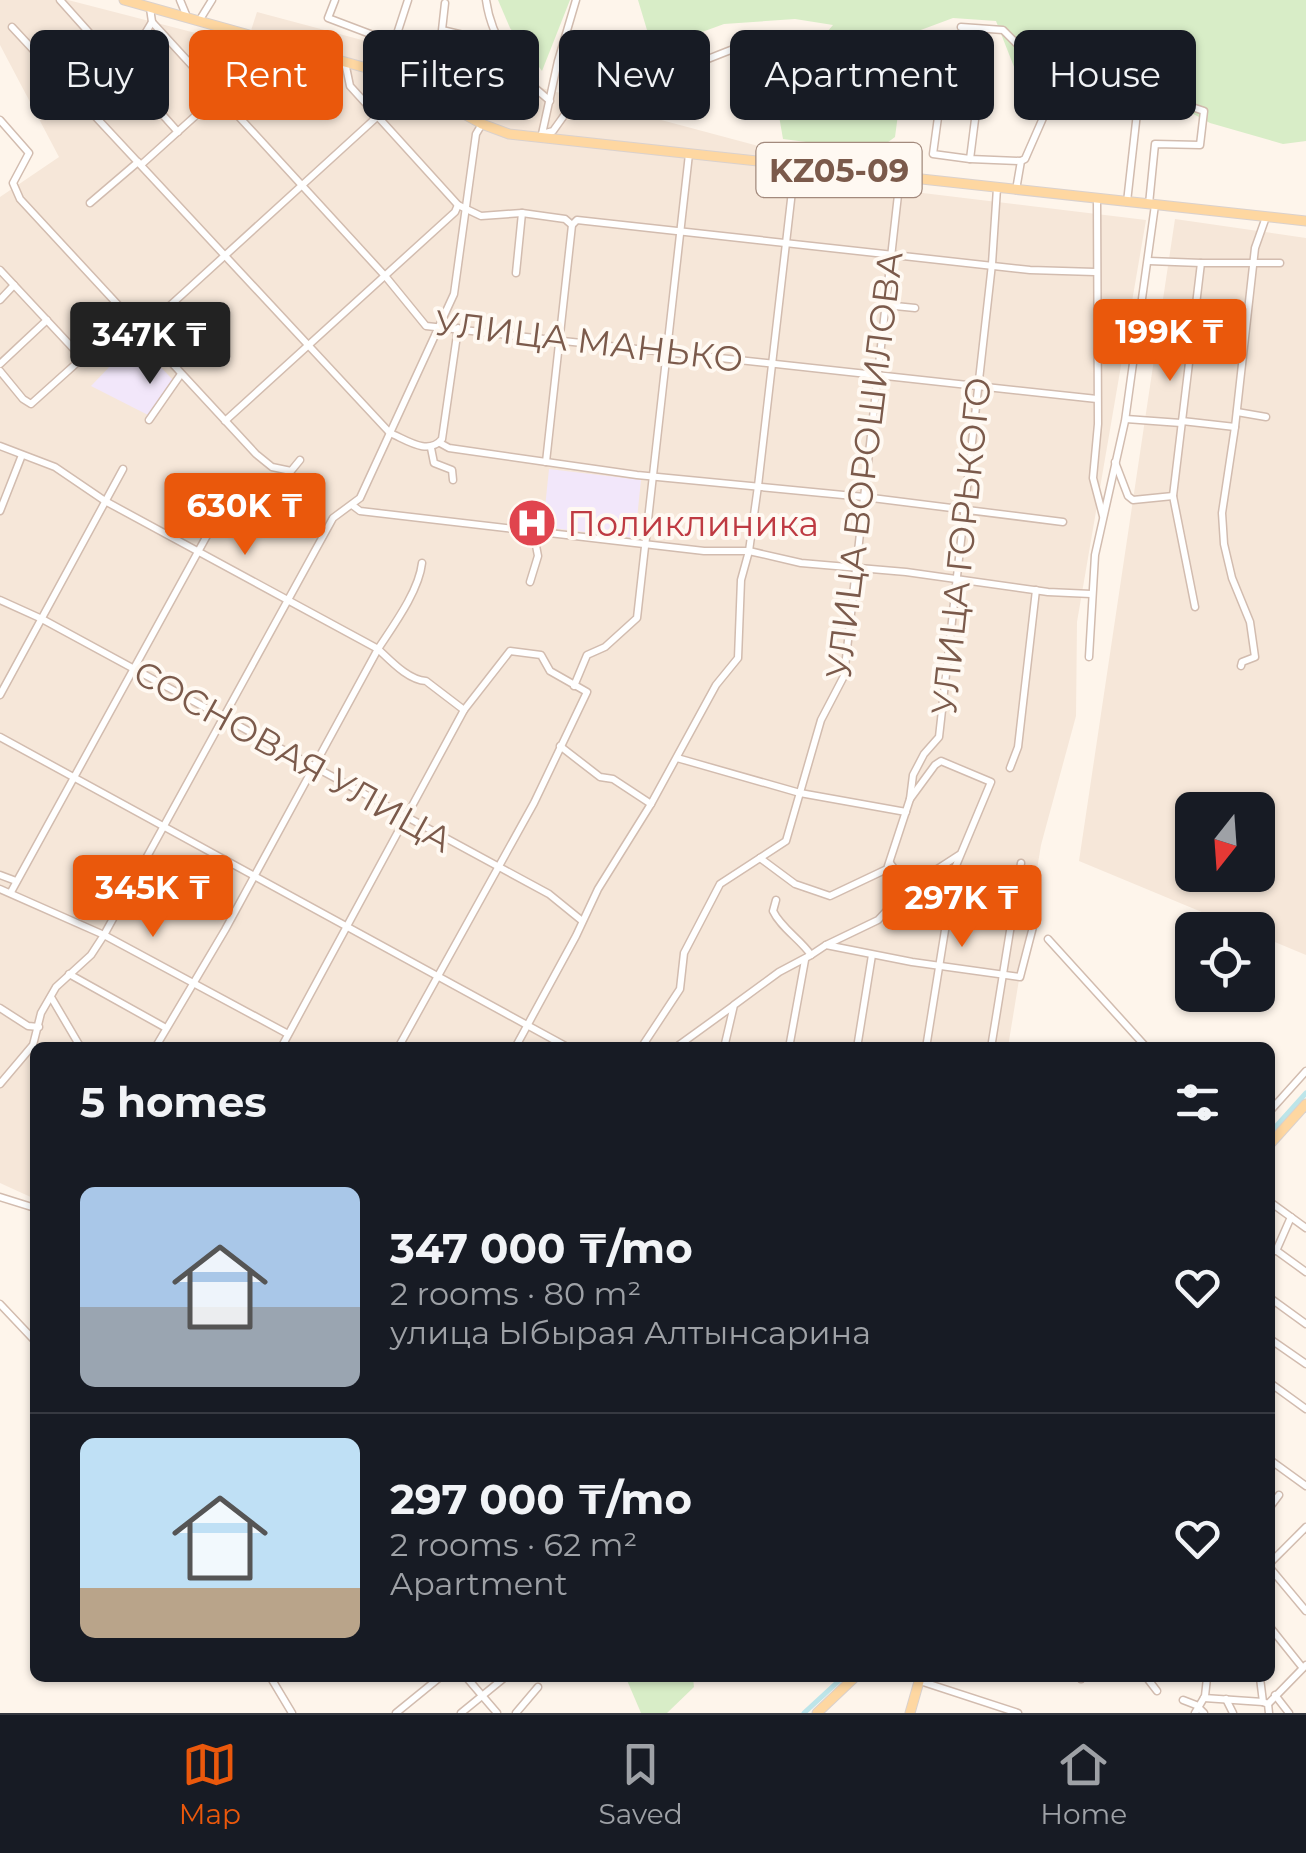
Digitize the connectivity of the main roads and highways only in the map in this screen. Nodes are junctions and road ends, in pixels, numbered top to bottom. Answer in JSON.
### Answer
{"nodes":[{"id":1,"x":124,"y":0,"type":"edge"},
{"id":2,"x":1306,"y":222,"type":"edge"},
{"id":3,"x":1306,"y":1104,"type":"edge"},
{"id":4,"x":1275,"y":1138,"type":"edge"},
{"id":5,"x":850,"y":1682,"type":"edge"},
{"id":6,"x":919,"y":1682,"type":"edge"},
{"id":7,"x":817,"y":1713,"type":"edge"},
{"id":8,"x":910,"y":1713,"type":"edge"}],
"edges":[{"from":1,"to":2,"type":"main road","number":"KZ05-09"},
{"from":3,"to":4,"type":"main road"},
{"from":5,"to":7,"type":"main road"},
{"from":6,"to":8,"type":"main road"}]}
